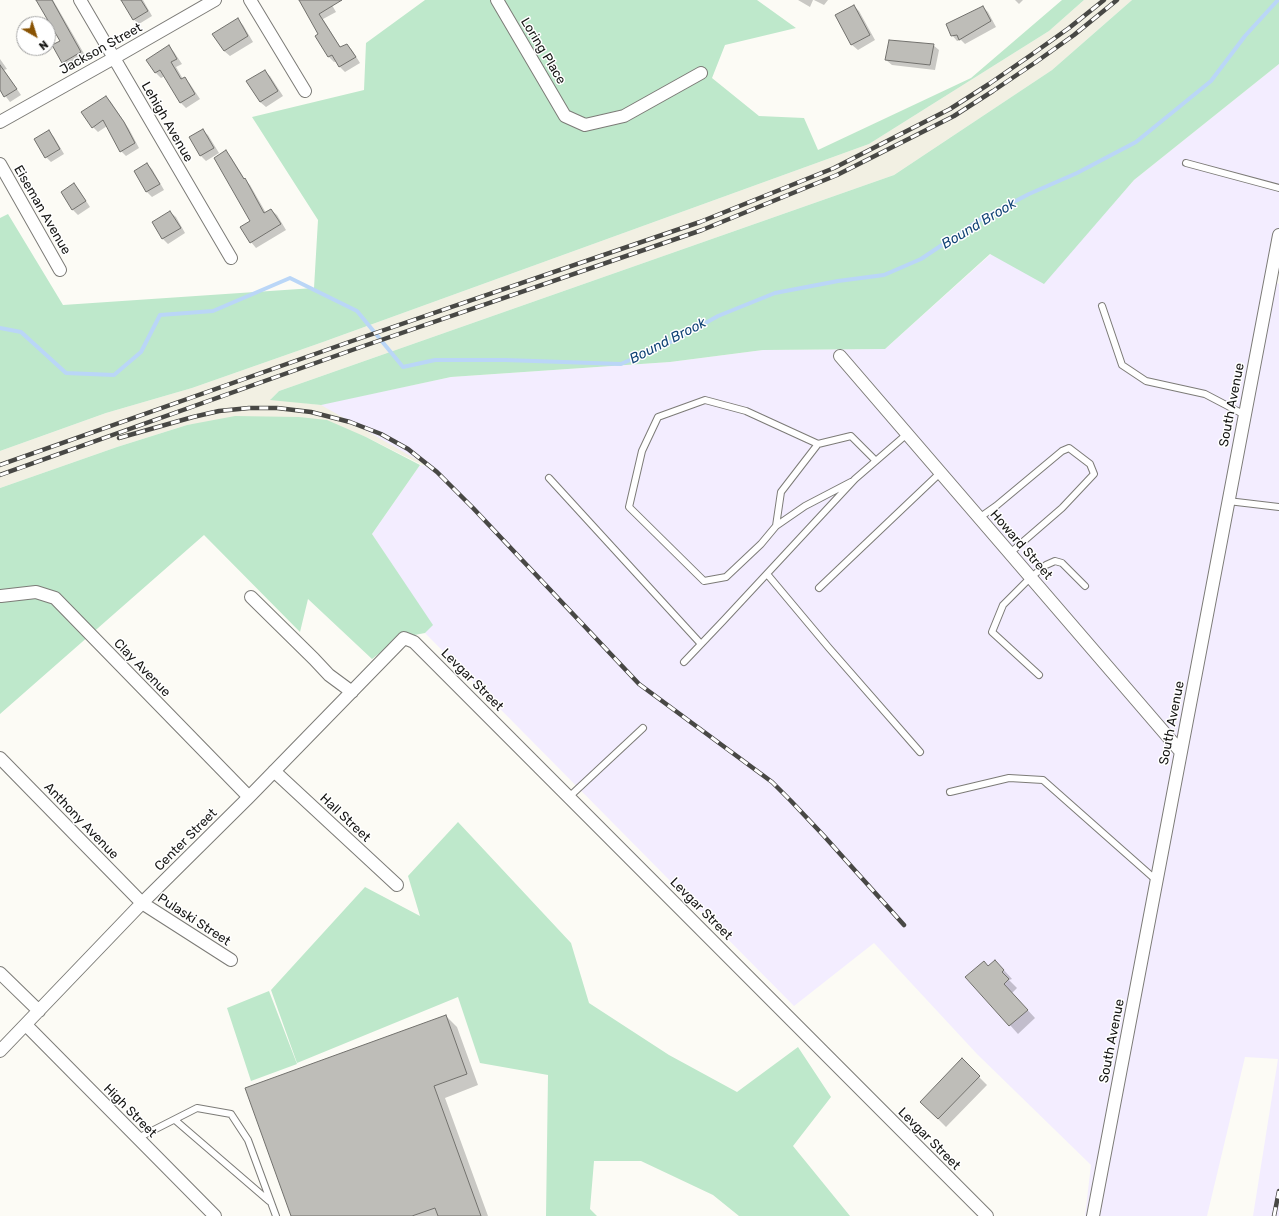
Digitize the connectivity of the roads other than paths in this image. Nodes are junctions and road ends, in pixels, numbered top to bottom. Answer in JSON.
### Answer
{"nodes":[{"id":1,"x":80,"y":0,"type":"edge"},
{"id":2,"x":215,"y":0,"type":"edge"},
{"id":3,"x":250,"y":0,"type":"edge"},
{"id":4,"x":500,"y":1,"type":"edge"},
{"id":5,"x":114,"y":58,"type":"junction"},
{"id":6,"x":701,"y":73,"type":"dead end"},
{"id":7,"x":304,"y":91,"type":"dead end"},
{"id":8,"x":0,"y":122,"type":"edge"},
{"id":9,"x":1186,"y":163,"type":"dead end"},
{"id":10,"x":0,"y":164,"type":"edge"},
{"id":11,"x":1279,"y":188,"type":"edge"},
{"id":12,"x":1279,"y":235,"type":"edge"},
{"id":13,"x":231,"y":258,"type":"dead end"},
{"id":14,"x":60,"y":270,"type":"dead end"},
{"id":15,"x":1102,"y":306,"type":"dead end"},
{"id":16,"x":840,"y":356,"type":"dead end"},
{"id":17,"x":1245,"y":415,"type":"junction"},
{"id":18,"x":907,"y":434,"type":"junction"},
{"id":19,"x":818,"y":444,"type":"junction"},
{"id":20,"x":876,"y":461,"type":"junction"},
{"id":21,"x":940,"y":473,"type":"junction"},
{"id":22,"x":549,"y":478,"type":"dead end"},
{"id":23,"x":856,"y":479,"type":"junction"},
{"id":24,"x":1228,"y":501,"type":"junction"},
{"id":25,"x":1279,"y":507,"type":"edge"},
{"id":26,"x":979,"y":518,"type":"junction"},
{"id":27,"x":776,"y":526,"type":"junction"},
{"id":28,"x":1010,"y":554,"type":"junction"},
{"id":29,"x":767,"y":574,"type":"junction"},
{"id":30,"x":1030,"y":578,"type":"junction"},
{"id":31,"x":1085,"y":586,"type":"dead end"},
{"id":32,"x":820,"y":588,"type":"dead end"},
{"id":33,"x":1,"y":596,"type":"edge"},
{"id":34,"x":251,"y":597,"type":"dead end"},
{"id":35,"x":701,"y":644,"type":"junction"},
{"id":36,"x":392,"y":650,"type":"joint"},
{"id":37,"x":684,"y":662,"type":"dead end"},
{"id":38,"x":1038,"y":674,"type":"dead end"},
{"id":39,"x":352,"y":692,"type":"junction"},
{"id":40,"x":643,"y":728,"type":"dead end"},
{"id":41,"x":920,"y":752,"type":"dead end"},
{"id":42,"x":1181,"y":752,"type":"junction"},
{"id":43,"x":0,"y":758,"type":"edge"},
{"id":44,"x":274,"y":771,"type":"junction"},
{"id":45,"x":950,"y":792,"type":"dead end"},
{"id":46,"x":249,"y":797,"type":"junction"},
{"id":47,"x":569,"y":797,"type":"junction"},
{"id":48,"x":1156,"y":880,"type":"junction"},
{"id":49,"x":396,"y":885,"type":"dead end"},
{"id":50,"x":142,"y":903,"type":"junction"},
{"id":51,"x":231,"y":960,"type":"dead end"},
{"id":52,"x":0,"y":973,"type":"edge"},
{"id":53,"x":39,"y":1012,"type":"junction"},
{"id":54,"x":26,"y":1025,"type":"junction"},
{"id":55,"x":0,"y":1051,"type":"edge"},
{"id":56,"x":175,"y":1120,"type":"junction"},
{"id":57,"x":138,"y":1138,"type":"junction"},
{"id":58,"x":271,"y":1202,"type":"junction"},
{"id":59,"x":215,"y":1216,"type":"edge"},
{"id":60,"x":276,"y":1216,"type":"edge"},
{"id":61,"x":986,"y":1216,"type":"edge"},
{"id":62,"x":1093,"y":1216,"type":"edge"}],
"edges":[{"from":1,"to":5,"type":"street","name":"Lehigh Avenue"},
{"from":2,"to":5,"type":"street","name":"Jackson Street"},
{"from":3,"to":7,"type":"street"},
{"from":4,"to":6,"type":"street","name":"Loring Place"},
{"from":5,"to":8,"type":"street","name":"Jackson Street"},
{"from":5,"to":13,"type":"street","name":"Lehigh Avenue"},
{"from":9,"to":11,"type":"lane"},
{"from":10,"to":14,"type":"street","name":"Eiseman Avenue"},
{"from":12,"to":17,"type":"street","name":"South Avenue"},
{"from":15,"to":17,"type":"lane"},
{"from":16,"to":18,"type":"street","name":"Howard Street"},
{"from":17,"to":24,"type":"street","name":"South Avenue"},
{"from":18,"to":20,"type":"lane"},
{"from":18,"to":21,"type":"street","name":"Howard Street"},
{"from":19,"to":20,"type":"lane"},
{"from":19,"to":27,"type":"lane"},
{"from":19,"to":27,"type":"lane"},
{"from":20,"to":23,"type":"lane"},
{"from":21,"to":26,"type":"street","name":"Howard Street"},
{"from":21,"to":32,"type":"lane"},
{"from":22,"to":35,"type":"lane"},
{"from":23,"to":27,"type":"lane"},
{"from":23,"to":29,"type":"lane"},
{"from":24,"to":25,"type":"lane"},
{"from":24,"to":42,"type":"street","name":"South Avenue"},
{"from":26,"to":28,"type":"street","name":"Howard Street"},
{"from":26,"to":28,"type":"lane"},
{"from":28,"to":30,"type":"street","name":"Howard Street"},
{"from":29,"to":35,"type":"lane"},
{"from":29,"to":41,"type":"lane"},
{"from":30,"to":31,"type":"lane"},
{"from":30,"to":38,"type":"lane"},
{"from":30,"to":42,"type":"street","name":"Howard Street"},
{"from":33,"to":46,"type":"street","name":"Clay Avenue"},
{"from":34,"to":39,"type":"street"},
{"from":35,"to":37,"type":"lane"},
{"from":36,"to":39,"type":"street","name":"Center Street"},
{"from":36,"to":47,"type":"street","name":"Levgar Street"},
{"from":39,"to":44,"type":"street","name":"Center Street"},
{"from":40,"to":47,"type":"lane"},
{"from":42,"to":48,"type":"street","name":"South Avenue"},
{"from":43,"to":50,"type":"street","name":"Anthony Avenue"},
{"from":44,"to":46,"type":"street","name":"Center Street"},
{"from":44,"to":49,"type":"street","name":"Hall Street"},
{"from":45,"to":48,"type":"lane"},
{"from":46,"to":50,"type":"street","name":"Center Street"},
{"from":47,"to":61,"type":"street","name":"Levgar Street"},
{"from":48,"to":62,"type":"street","name":"South Avenue"},
{"from":50,"to":51,"type":"street","name":"Pulaski Street"},
{"from":50,"to":53,"type":"street","name":"Center Street"},
{"from":52,"to":53,"type":"street"},
{"from":53,"to":54,"type":"street","name":"Center Street"},
{"from":54,"to":55,"type":"street","name":"Center Street"},
{"from":54,"to":57,"type":"street","name":"High Street"},
{"from":56,"to":57,"type":"lane"},
{"from":56,"to":58,"type":"lane"},
{"from":56,"to":58,"type":"lane"},
{"from":57,"to":59,"type":"street","name":"High Street"},
{"from":58,"to":60,"type":"lane"}]}
